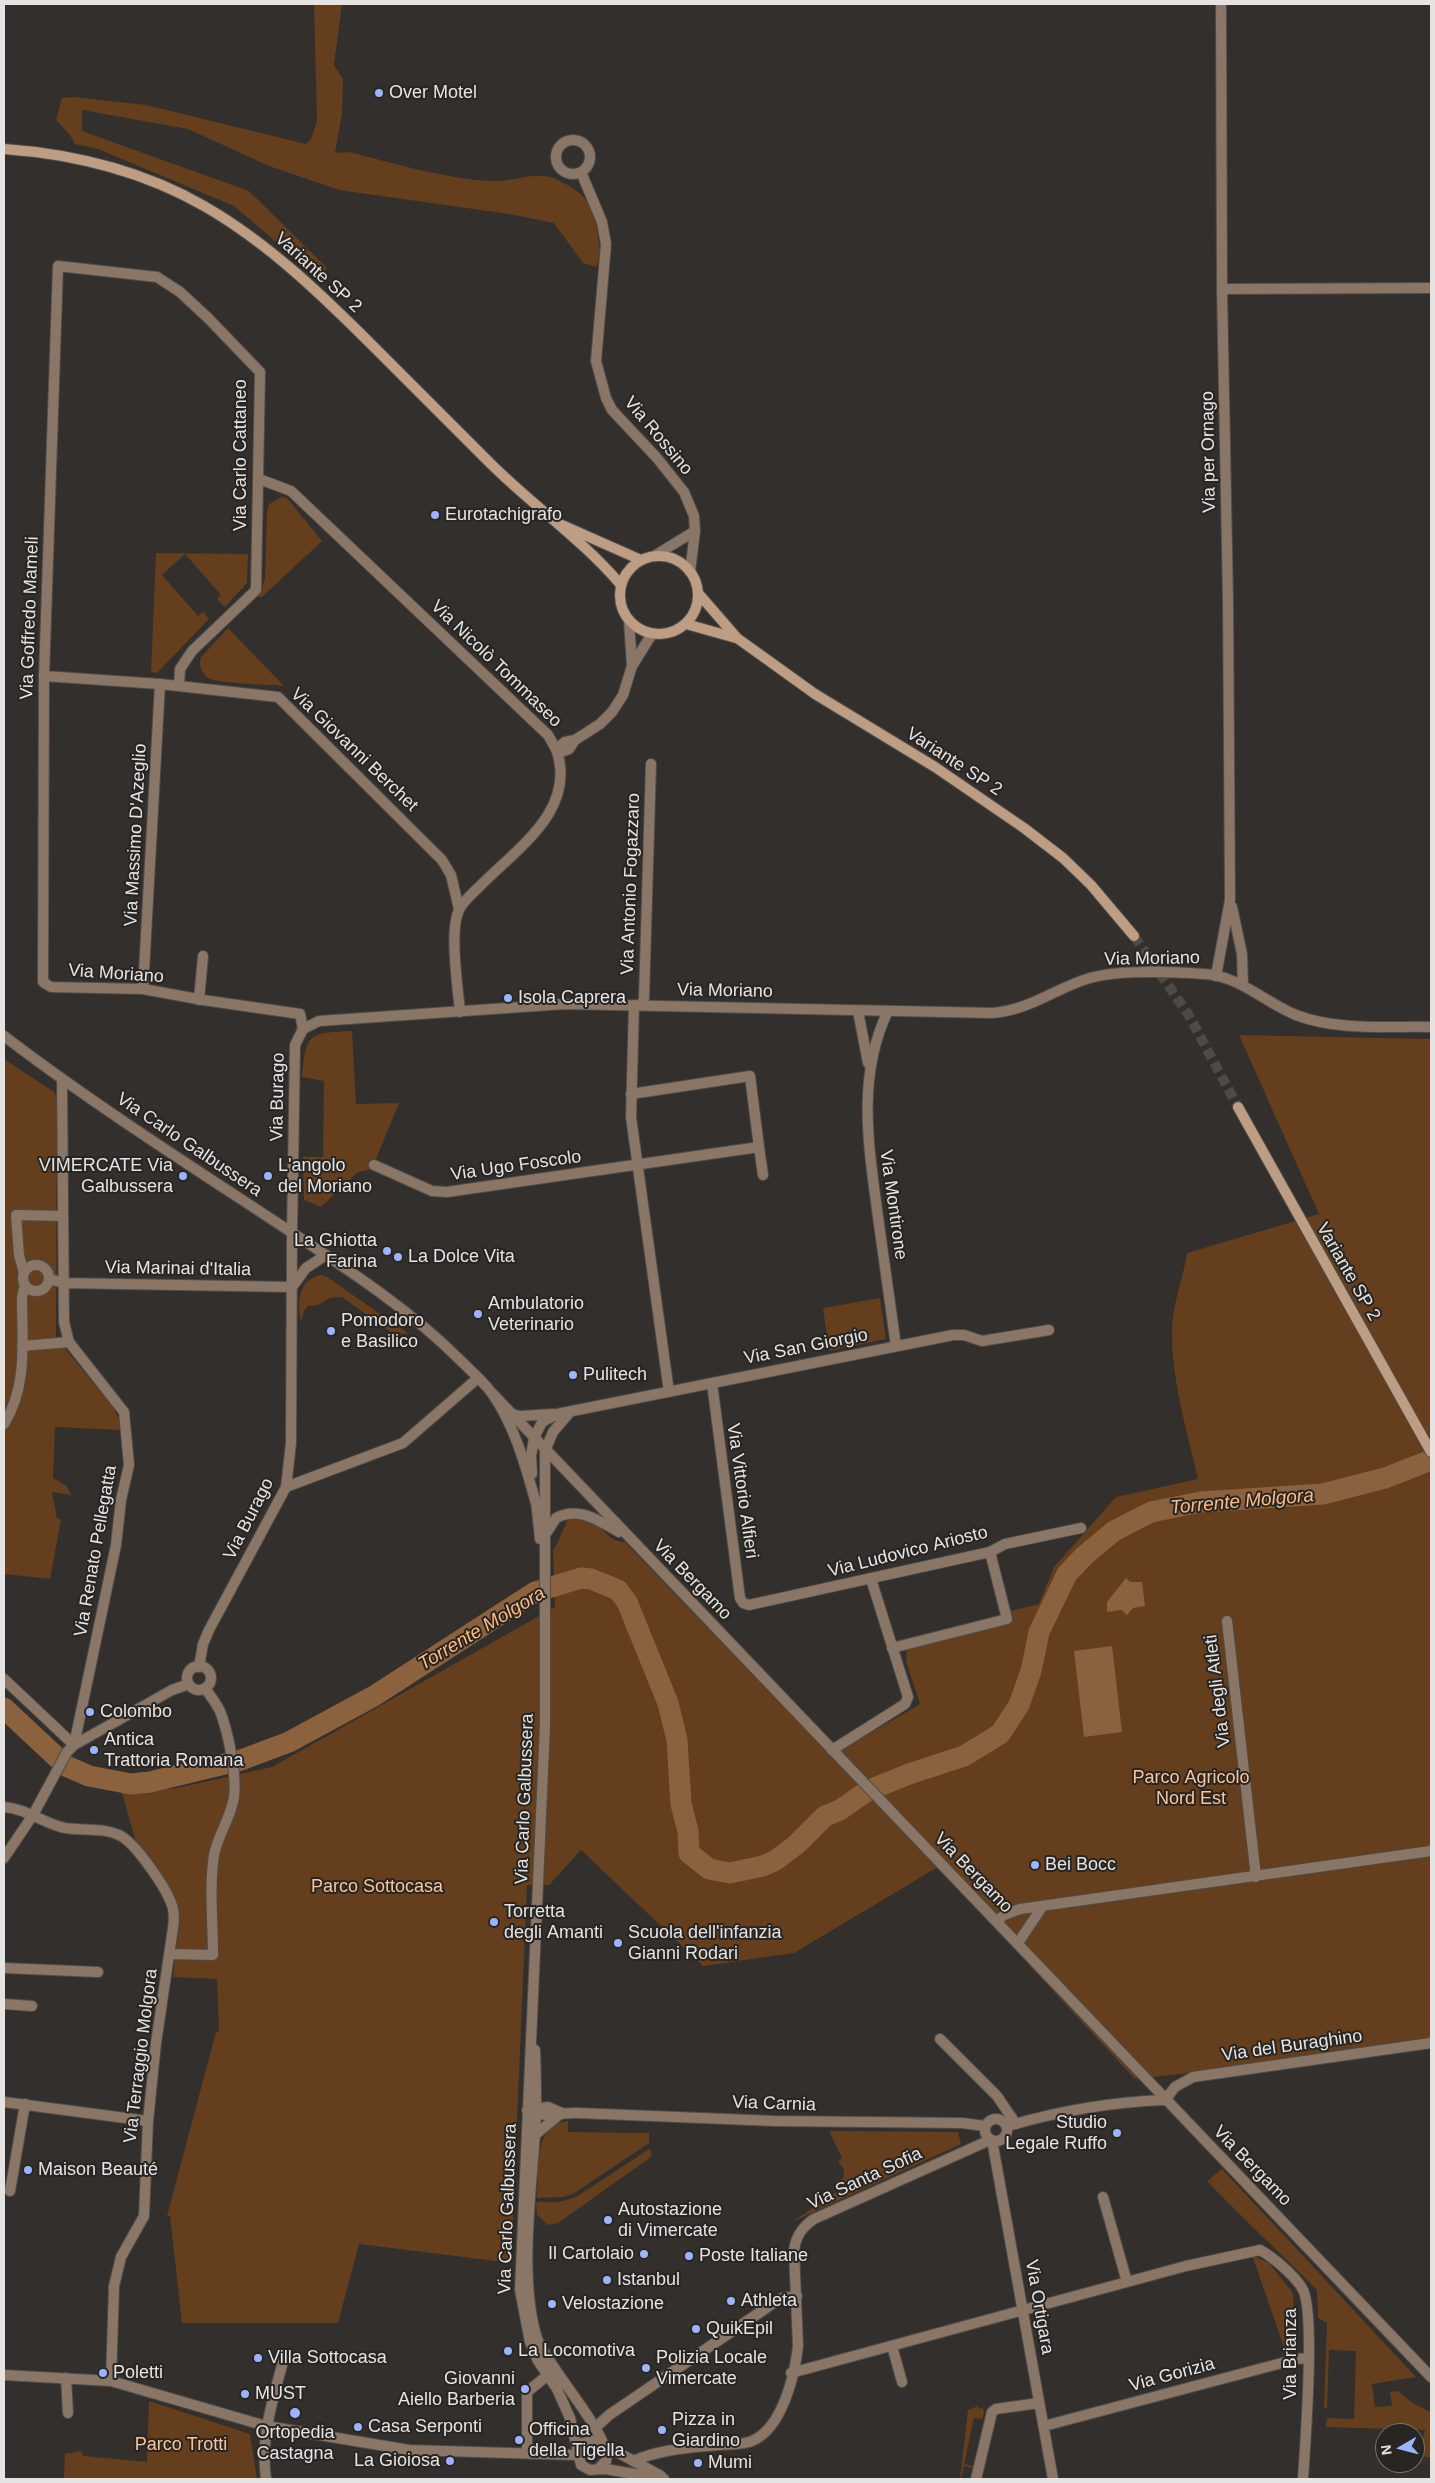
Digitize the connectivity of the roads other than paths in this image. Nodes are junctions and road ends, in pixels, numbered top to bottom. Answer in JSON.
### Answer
{"nodes":[{"id":1,"x":1221,"y":4,"type":"edge"},
{"id":2,"x":4,"y":149,"type":"edge"},
{"id":3,"x":582,"y":172,"type":"dead end"},
{"id":4,"x":58,"y":266,"type":"joint"},
{"id":5,"x":1431,"y":288,"type":"edge"},
{"id":6,"x":1222,"y":289,"type":"junction"},
{"id":7,"x":259,"y":479,"type":"junction"},
{"id":8,"x":553,"y":521,"type":"junction"},
{"id":9,"x":695,"y":531,"type":"junction"},
{"id":10,"x":654,"y":556,"type":"junction"},
{"id":11,"x":641,"y":560,"type":"junction"},
{"id":12,"x":690,"y":572,"type":"junction"},
{"id":13,"x":621,"y":585,"type":"junction"},
{"id":14,"x":698,"y":593,"type":"junction"},
{"id":15,"x":629,"y":621,"type":"junction"},
{"id":16,"x":686,"y":624,"type":"junction"},
{"id":17,"x":652,"y":634,"type":"junction"},
{"id":18,"x":737,"y":638,"type":"junction"},
{"id":19,"x":632,"y":666,"type":"junction"},
{"id":20,"x":44,"y":676,"type":"junction"},
{"id":21,"x":160,"y":684,"type":"junction"},
{"id":22,"x":179,"y":686,"type":"junction"},
{"id":23,"x":557,"y":751,"type":"junction"},
{"id":24,"x":651,"y":764,"type":"dead end"},
{"id":25,"x":1230,"y":900,"type":"junction"},
{"id":26,"x":459,"y":909,"type":"junction"},
{"id":27,"x":1134,"y":936,"type":"tunnel mouth"},
{"id":28,"x":203,"y":956,"type":"dead end"},
{"id":29,"x":42,"y":972,"type":"joint"},
{"id":30,"x":1216,"y":976,"type":"junction"},
{"id":31,"x":1243,"y":985,"type":"junction"},
{"id":32,"x":143,"y":989,"type":"junction"},
{"id":33,"x":199,"y":1000,"type":"junction"},
{"id":34,"x":638,"y":1005,"type":"junction"},
{"id":35,"x":858,"y":1011,"type":"junction"},
{"id":36,"x":888,"y":1011,"type":"junction"},
{"id":37,"x":463,"y":1012,"type":"junction"},
{"id":38,"x":1431,"y":1027,"type":"edge"},
{"id":39,"x":303,"y":1029,"type":"junction"},
{"id":40,"x":4,"y":1036,"type":"edge"},
{"id":41,"x":869,"y":1067,"type":"junction"},
{"id":42,"x":62,"y":1081,"type":"junction"},
{"id":43,"x":631,"y":1094,"type":"junction"},
{"id":44,"x":1238,"y":1107,"type":"tunnel mouth"},
{"id":45,"x":759,"y":1147,"type":"junction"},
{"id":46,"x":374,"y":1165,"type":"dead end"},
{"id":47,"x":638,"y":1166,"type":"junction"},
{"id":48,"x":763,"y":1175,"type":"dead end"},
{"id":49,"x":63,"y":1216,"type":"junction"},
{"id":50,"x":292,"y":1233,"type":"junction"},
{"id":51,"x":326,"y":1256,"type":"junction"},
{"id":52,"x":24,"y":1273,"type":"junction"},
{"id":53,"x":50,"y":1279,"type":"junction"},
{"id":54,"x":63,"y":1283,"type":"junction"},
{"id":55,"x":24,"y":1285,"type":"junction"},
{"id":56,"x":292,"y":1288,"type":"junction"},
{"id":57,"x":1049,"y":1330,"type":"dead end"},
{"id":58,"x":69,"y":1342,"type":"junction"},
{"id":59,"x":22,"y":1346,"type":"junction"},
{"id":60,"x":896,"y":1346,"type":"junction"},
{"id":61,"x":478,"y":1378,"type":"junction"},
{"id":62,"x":712,"y":1383,"type":"junction"},
{"id":63,"x":490,"y":1391,"type":"junction"},
{"id":64,"x":669,"y":1392,"type":"junction"},
{"id":65,"x":570,"y":1412,"type":"junction"},
{"id":66,"x":512,"y":1414,"type":"junction"},
{"id":67,"x":557,"y":1414,"type":"junction"},
{"id":68,"x":4,"y":1424,"type":"edge"},
{"id":69,"x":534,"y":1438,"type":"junction"},
{"id":70,"x":545,"y":1451,"type":"junction"},
{"id":71,"x":1431,"y":1452,"type":"edge"},
{"id":72,"x":286,"y":1487,"type":"junction"},
{"id":73,"x":536,"y":1507,"type":"junction"},
{"id":74,"x":1081,"y":1528,"type":"dead end"},
{"id":75,"x":546,"y":1538,"type":"junction"},
{"id":76,"x":629,"y":1538,"type":"junction"},
{"id":77,"x":990,"y":1552,"type":"junction"},
{"id":78,"x":544,"y":1579,"type":"junction"},
{"id":79,"x":871,"y":1579,"type":"junction"},
{"id":80,"x":743,"y":1603,"type":"joint"},
{"id":81,"x":1227,"y":1621,"type":"dead end"},
{"id":82,"x":892,"y":1648,"type":"junction"},
{"id":83,"x":199,"y":1667,"type":"junction"},
{"id":84,"x":4,"y":1679,"type":"edge"},
{"id":85,"x":189,"y":1684,"type":"junction"},
{"id":86,"x":205,"y":1688,"type":"junction"},
{"id":87,"x":70,"y":1749,"type":"junction"},
{"id":88,"x":832,"y":1750,"type":"junction"},
{"id":89,"x":4,"y":1807,"type":"edge"},
{"id":90,"x":34,"y":1815,"type":"junction"},
{"id":91,"x":1431,"y":1851,"type":"edge"},
{"id":92,"x":4,"y":1858,"type":"edge"},
{"id":93,"x":1256,"y":1877,"type":"junction"},
{"id":94,"x":1042,"y":1907,"type":"junction"},
{"id":95,"x":997,"y":1921,"type":"junction"},
{"id":96,"x":1018,"y":1943,"type":"junction"},
{"id":97,"x":170,"y":1954,"type":"junction"},
{"id":98,"x":4,"y":1968,"type":"edge"},
{"id":99,"x":98,"y":1972,"type":"dead end"},
{"id":100,"x":4,"y":2004,"type":"edge"},
{"id":101,"x":32,"y":2006,"type":"dead end"},
{"id":102,"x":533,"y":2019,"type":"junction"},
{"id":103,"x":940,"y":2039,"type":"dead end"},
{"id":104,"x":1431,"y":2043,"type":"edge"},
{"id":105,"x":536,"y":2087,"type":"junction"},
{"id":106,"x":1165,"y":2100,"type":"junction"},
{"id":107,"x":4,"y":2102,"type":"edge"},
{"id":108,"x":1001,"y":2102,"type":"junction"},
{"id":109,"x":25,"y":2104,"type":"junction"},
{"id":110,"x":533,"y":2110,"type":"junction"},
{"id":111,"x":559,"y":2110,"type":"junction"},
{"id":112,"x":148,"y":2121,"type":"junction"},
{"id":113,"x":988,"y":2124,"type":"junction"},
{"id":114,"x":1012,"y":2125,"type":"junction"},
{"id":115,"x":535,"y":2135,"type":"junction"},
{"id":116,"x":991,"y":2140,"type":"junction"},
{"id":117,"x":10,"y":2191,"type":"dead end"},
{"id":118,"x":1103,"y":2197,"type":"dead end"},
{"id":119,"x":1127,"y":2282,"type":"junction"},
{"id":120,"x":797,"y":2296,"type":"junction"},
{"id":121,"x":1021,"y":2310,"type":"junction"},
{"id":122,"x":892,"y":2346,"type":"junction"},
{"id":123,"x":284,"y":2358,"type":"dead end"},
{"id":124,"x":1308,"y":2358,"type":"junction"},
{"id":125,"x":791,"y":2373,"type":"junction"},
{"id":126,"x":4,"y":2375,"type":"edge"},
{"id":127,"x":1431,"y":2377,"type":"edge"},
{"id":128,"x":66,"y":2378,"type":"junction"},
{"id":129,"x":543,"y":2379,"type":"dead end"},
{"id":130,"x":111,"y":2382,"type":"junction"},
{"id":131,"x":902,"y":2382,"type":"dead end"},
{"id":132,"x":1039,"y":2403,"type":"junction"},
{"id":133,"x":68,"y":2413,"type":"dead end"},
{"id":134,"x":266,"y":2426,"type":"junction"},
{"id":135,"x":1044,"y":2426,"type":"junction"},
{"id":136,"x":595,"y":2428,"type":"junction"},
{"id":137,"x":602,"y":2444,"type":"junction"},
{"id":138,"x":527,"y":2446,"type":"dead end"},
{"id":139,"x":577,"y":2454,"type":"junction"},
{"id":140,"x":633,"y":2461,"type":"junction"},
{"id":141,"x":585,"y":2468,"type":"junction"},
{"id":142,"x":597,"y":2474,"type":"edge"},
{"id":143,"x":266,"y":2479,"type":"edge"},
{"id":144,"x":584,"y":2479,"type":"edge"},
{"id":145,"x":666,"y":2479,"type":"edge"},
{"id":146,"x":976,"y":2479,"type":"edge"},
{"id":147,"x":1053,"y":2479,"type":"edge"},
{"id":148,"x":1303,"y":2479,"type":"edge"}],
"edges":[{"from":1,"to":6,"type":"street","name":"Via per Ornago"},
{"from":2,"to":8,"type":"main road","name":"Variante SP 2"},
{"from":3,"to":9,"type":"street","name":"Via Rossino"},
{"from":4,"to":7,"type":"street","name":"Via Carlo Cattaneo"},
{"from":4,"to":20,"type":"street","name":"Via Goffredo Mameli"},
{"from":5,"to":6,"type":"street"},
{"from":6,"to":25,"type":"street","name":"Via per Ornago"},
{"from":7,"to":22,"type":"street","name":"Via Carlo Cattaneo"},
{"from":7,"to":23,"type":"street","name":"Via Nicolò Tommaseo"},
{"from":8,"to":11,"type":"main road","name":"Variante SP 2"},
{"from":8,"to":13,"type":"main road","name":"Variante SP 2"},
{"from":9,"to":10,"type":"street"},
{"from":9,"to":12,"type":"street","name":"Via Rossino"},
{"from":10,"to":11,"type":"main road"},
{"from":10,"to":12,"type":"main road"},
{"from":11,"to":13,"type":"main road"},
{"from":12,"to":14,"type":"main road","name":"Variante SP 2"},
{"from":13,"to":15,"type":"main road"},
{"from":14,"to":16,"type":"main road"},
{"from":14,"to":18,"type":"main road","name":"Variante SP 2"},
{"from":15,"to":17,"type":"main road"},
{"from":15,"to":19,"type":"street"},
{"from":16,"to":17,"type":"main road"},
{"from":16,"to":18,"type":"main road","name":"Variante SP 2"},
{"from":17,"to":19,"type":"street"},
{"from":18,"to":27,"type":"main road","name":"Variante SP 2"},
{"from":19,"to":23,"type":"street"},
{"from":20,"to":21,"type":"street","name":"Via Giovanni Berchet"},
{"from":20,"to":29,"type":"street","name":"Via Goffredo Mameli"},
{"from":21,"to":22,"type":"street","name":"Via Giovanni Berchet"},
{"from":21,"to":32,"type":"street","name":"Via Massimo D'Azeglio"},
{"from":22,"to":26,"type":"street","name":"Via Giovanni Berchet"},
{"from":23,"to":26,"type":"street","name":"Via Nicolò Tommaseo"},
{"from":24,"to":34,"type":"street","name":"Via Antonio Fogazzaro"},
{"from":25,"to":30,"type":"street","name":"Via per Ornago"},
{"from":25,"to":31,"type":"street","name":"Via per Ornago"},
{"from":26,"to":37,"type":"street"},
{"from":28,"to":33,"type":"street"},
{"from":29,"to":32,"type":"street","name":"Via Moriano"},
{"from":30,"to":31,"type":"street","name":"Via Moriano"},
{"from":30,"to":36,"type":"street","name":"Via Moriano"},
{"from":31,"to":38,"type":"street","name":"Via Moriano"},
{"from":32,"to":33,"type":"street","name":"Via Moriano"},
{"from":33,"to":39,"type":"street","name":"Via Moriano"},
{"from":34,"to":35,"type":"street","name":"Via Moriano"},
{"from":34,"to":37,"type":"street","name":"Via Moriano"},
{"from":34,"to":43,"type":"street"},
{"from":35,"to":36,"type":"street","name":"Via Moriano"},
{"from":35,"to":41,"type":"street"},
{"from":36,"to":41,"type":"street"},
{"from":37,"to":39,"type":"street","name":"Via Moriano"},
{"from":39,"to":50,"type":"street","name":"Via Burago"},
{"from":40,"to":42,"type":"street","name":"Via Carlo Galbussera"},
{"from":41,"to":60,"type":"street","name":"Via Montirone"},
{"from":42,"to":49,"type":"street","name":"Via Renato Pellegatta"},
{"from":42,"to":50,"type":"street","name":"Via Carlo Galbussera"},
{"from":43,"to":45,"type":"street"},
{"from":43,"to":47,"type":"street"},
{"from":44,"to":71,"type":"main road","name":"Variante SP 2"},
{"from":45,"to":47,"type":"street","name":"Via Ugo Foscolo"},
{"from":45,"to":48,"type":"street"},
{"from":46,"to":47,"type":"street","name":"Via Ugo Foscolo"},
{"from":47,"to":64,"type":"street"},
{"from":49,"to":52,"type":"street"},
{"from":49,"to":54,"type":"street","name":"Via Renato Pellegatta"},
{"from":50,"to":51,"type":"street","name":"Via Carlo Galbussera"},
{"from":50,"to":56,"type":"street","name":"Via Burago"},
{"from":51,"to":56,"type":"street"},
{"from":51,"to":61,"type":"street","name":"Via Carlo Galbussera"},
{"from":52,"to":53,"type":"street"},
{"from":52,"to":55,"type":"street"},
{"from":53,"to":54,"type":"street","name":"Via Marinai d'Italia"},
{"from":53,"to":55,"type":"street"},
{"from":54,"to":56,"type":"street","name":"Via Marinai d'Italia"},
{"from":54,"to":58,"type":"street","name":"Via Renato Pellegatta"},
{"from":55,"to":59,"type":"street"},
{"from":56,"to":72,"type":"street","name":"Via Burago"},
{"from":57,"to":60,"type":"street","name":"Via San Giorgio"},
{"from":58,"to":59,"type":"street"},
{"from":58,"to":87,"type":"street","name":"Via Renato Pellegatta"},
{"from":59,"to":68,"type":"street"},
{"from":60,"to":62,"type":"street","name":"Via San Giorgio"},
{"from":61,"to":63,"type":"street","name":"Via Carlo Galbussera"},
{"from":61,"to":72,"type":"street"},
{"from":62,"to":64,"type":"street","name":"Via San Giorgio"},
{"from":62,"to":80,"type":"street","name":"Via Vittorio Alfieri"},
{"from":63,"to":66,"type":"street","name":"Via Bergamo"},
{"from":63,"to":73,"type":"street","name":"Via Carlo Galbussera"},
{"from":64,"to":65,"type":"street","name":"Via San Giorgio"},
{"from":65,"to":67,"type":"street","name":"Via San Giorgio"},
{"from":65,"to":70,"type":"street"},
{"from":66,"to":67,"type":"street","name":"Via San Giorgio"},
{"from":66,"to":69,"type":"street","name":"Via Bergamo"},
{"from":67,"to":69,"type":"street"},
{"from":69,"to":70,"type":"street","name":"Via Bergamo"},
{"from":69,"to":73,"type":"street","name":"Via Carlo Galbussera"},
{"from":70,"to":75,"type":"street","name":"Via Carlo Galbussera"},
{"from":70,"to":76,"type":"street","name":"Via Bergamo"},
{"from":72,"to":83,"type":"street","name":"Via Burago"},
{"from":73,"to":78,"type":"street","name":"Via Carlo Galbussera"},
{"from":74,"to":77,"type":"street","name":"Via Ludovico Ariosto"},
{"from":75,"to":76,"type":"street","name":"Via Carlo Galbussera"},
{"from":75,"to":78,"type":"street","name":"Via Carlo Galbussera"},
{"from":76,"to":88,"type":"street","name":"Via Bergamo"},
{"from":77,"to":79,"type":"street","name":"Via Ludovico Ariosto"},
{"from":77,"to":82,"type":"street"},
{"from":78,"to":102,"type":"street","name":"Via Carlo Galbussera"},
{"from":79,"to":80,"type":"street","name":"Via Ludovico Ariosto"},
{"from":79,"to":82,"type":"street"},
{"from":81,"to":93,"type":"street","name":"Via degli Atleti"},
{"from":82,"to":88,"type":"street"},
{"from":83,"to":85,"type":"street","name":"Via Burago"},
{"from":83,"to":86,"type":"street"},
{"from":84,"to":87,"type":"street"},
{"from":85,"to":86,"type":"street"},
{"from":85,"to":87,"type":"street"},
{"from":86,"to":97,"type":"street"},
{"from":87,"to":90,"type":"street"},
{"from":88,"to":95,"type":"street","name":"Via Bergamo"},
{"from":89,"to":90,"type":"street","name":"Via Terraggio Molgora"},
{"from":90,"to":92,"type":"street"},
{"from":90,"to":97,"type":"street","name":"Via Terraggio Molgora"},
{"from":91,"to":93,"type":"street"},
{"from":93,"to":94,"type":"street"},
{"from":94,"to":95,"type":"street"},
{"from":94,"to":96,"type":"street"},
{"from":95,"to":96,"type":"street","name":"Via Bergamo"},
{"from":96,"to":106,"type":"street","name":"Via Bergamo"},
{"from":97,"to":112,"type":"street","name":"Via Terraggio Molgora"},
{"from":98,"to":99,"type":"street"},
{"from":100,"to":101,"type":"street"},
{"from":102,"to":105,"type":"street","name":"Via Carlo Galbussera"},
{"from":102,"to":110,"type":"street","name":"Via Carlo Galbussera"},
{"from":103,"to":108,"type":"street"},
{"from":104,"to":106,"type":"street","name":"Via del Buraghino"},
{"from":105,"to":110,"type":"street","name":"Via Carlo Galbussera"},
{"from":105,"to":111,"type":"street"},
{"from":106,"to":114,"type":"street","name":"Via Santa Sofia"},
{"from":106,"to":127,"type":"street","name":"Via Bergamo"},
{"from":107,"to":109,"type":"street"},
{"from":108,"to":113,"type":"street"},
{"from":108,"to":114,"type":"street"},
{"from":109,"to":112,"type":"street"},
{"from":109,"to":117,"type":"street"},
{"from":110,"to":111,"type":"street","name":"Via Carnia"},
{"from":110,"to":115,"type":"street","name":"Via Carlo Galbussera"},
{"from":110,"to":139,"type":"street","name":"Via Carlo Galbussera"},
{"from":111,"to":113,"type":"street","name":"Via Carnia"},
{"from":111,"to":115,"type":"street"},
{"from":112,"to":130,"type":"street","name":"Via Terraggio Molgora"},
{"from":113,"to":114,"type":"street","name":"Via Santa Sofia"},
{"from":113,"to":116,"type":"street"},
{"from":114,"to":116,"type":"street","name":"Via Santa Sofia"},
{"from":115,"to":136,"type":"street","name":"Via Carlo Galbussera"},
{"from":116,"to":120,"type":"street","name":"Via Santa Sofia"},
{"from":116,"to":121,"type":"street","name":"Via Ortigara"},
{"from":118,"to":119,"type":"street"},
{"from":119,"to":121,"type":"street"},
{"from":119,"to":124,"type":"street","name":"Via Brianza"},
{"from":120,"to":125,"type":"street","name":"Via Santa Sofia"},
{"from":120,"to":136,"type":"street"},
{"from":121,"to":122,"type":"street"},
{"from":121,"to":132,"type":"street","name":"Via Ortigara"},
{"from":122,"to":125,"type":"street"},
{"from":122,"to":131,"type":"street"},
{"from":123,"to":134,"type":"street"},
{"from":124,"to":135,"type":"street","name":"Via Gorizia"},
{"from":124,"to":148,"type":"street","name":"Via Brianza"},
{"from":125,"to":140,"type":"street","name":"Via Santa Sofia"},
{"from":126,"to":128,"type":"street"},
{"from":128,"to":130,"type":"street"},
{"from":128,"to":133,"type":"street"},
{"from":129,"to":138,"type":"street"},
{"from":130,"to":134,"type":"street"},
{"from":132,"to":135,"type":"street","name":"Via Ortigara"},
{"from":132,"to":146,"type":"street"},
{"from":134,"to":139,"type":"street"},
{"from":134,"to":143,"type":"street"},
{"from":135,"to":147,"type":"street","name":"Via Ortigara"},
{"from":136,"to":137,"type":"street","name":"Via Carlo Galbussera"},
{"from":137,"to":139,"type":"street"},
{"from":137,"to":140,"type":"street"},
{"from":137,"to":142,"type":"street"},
{"from":139,"to":141,"type":"street"},
{"from":140,"to":145,"type":"street"},
{"from":141,"to":142,"type":"street"},
{"from":141,"to":144,"type":"street"},
{"from":142,"to":145,"type":"street"}]}
